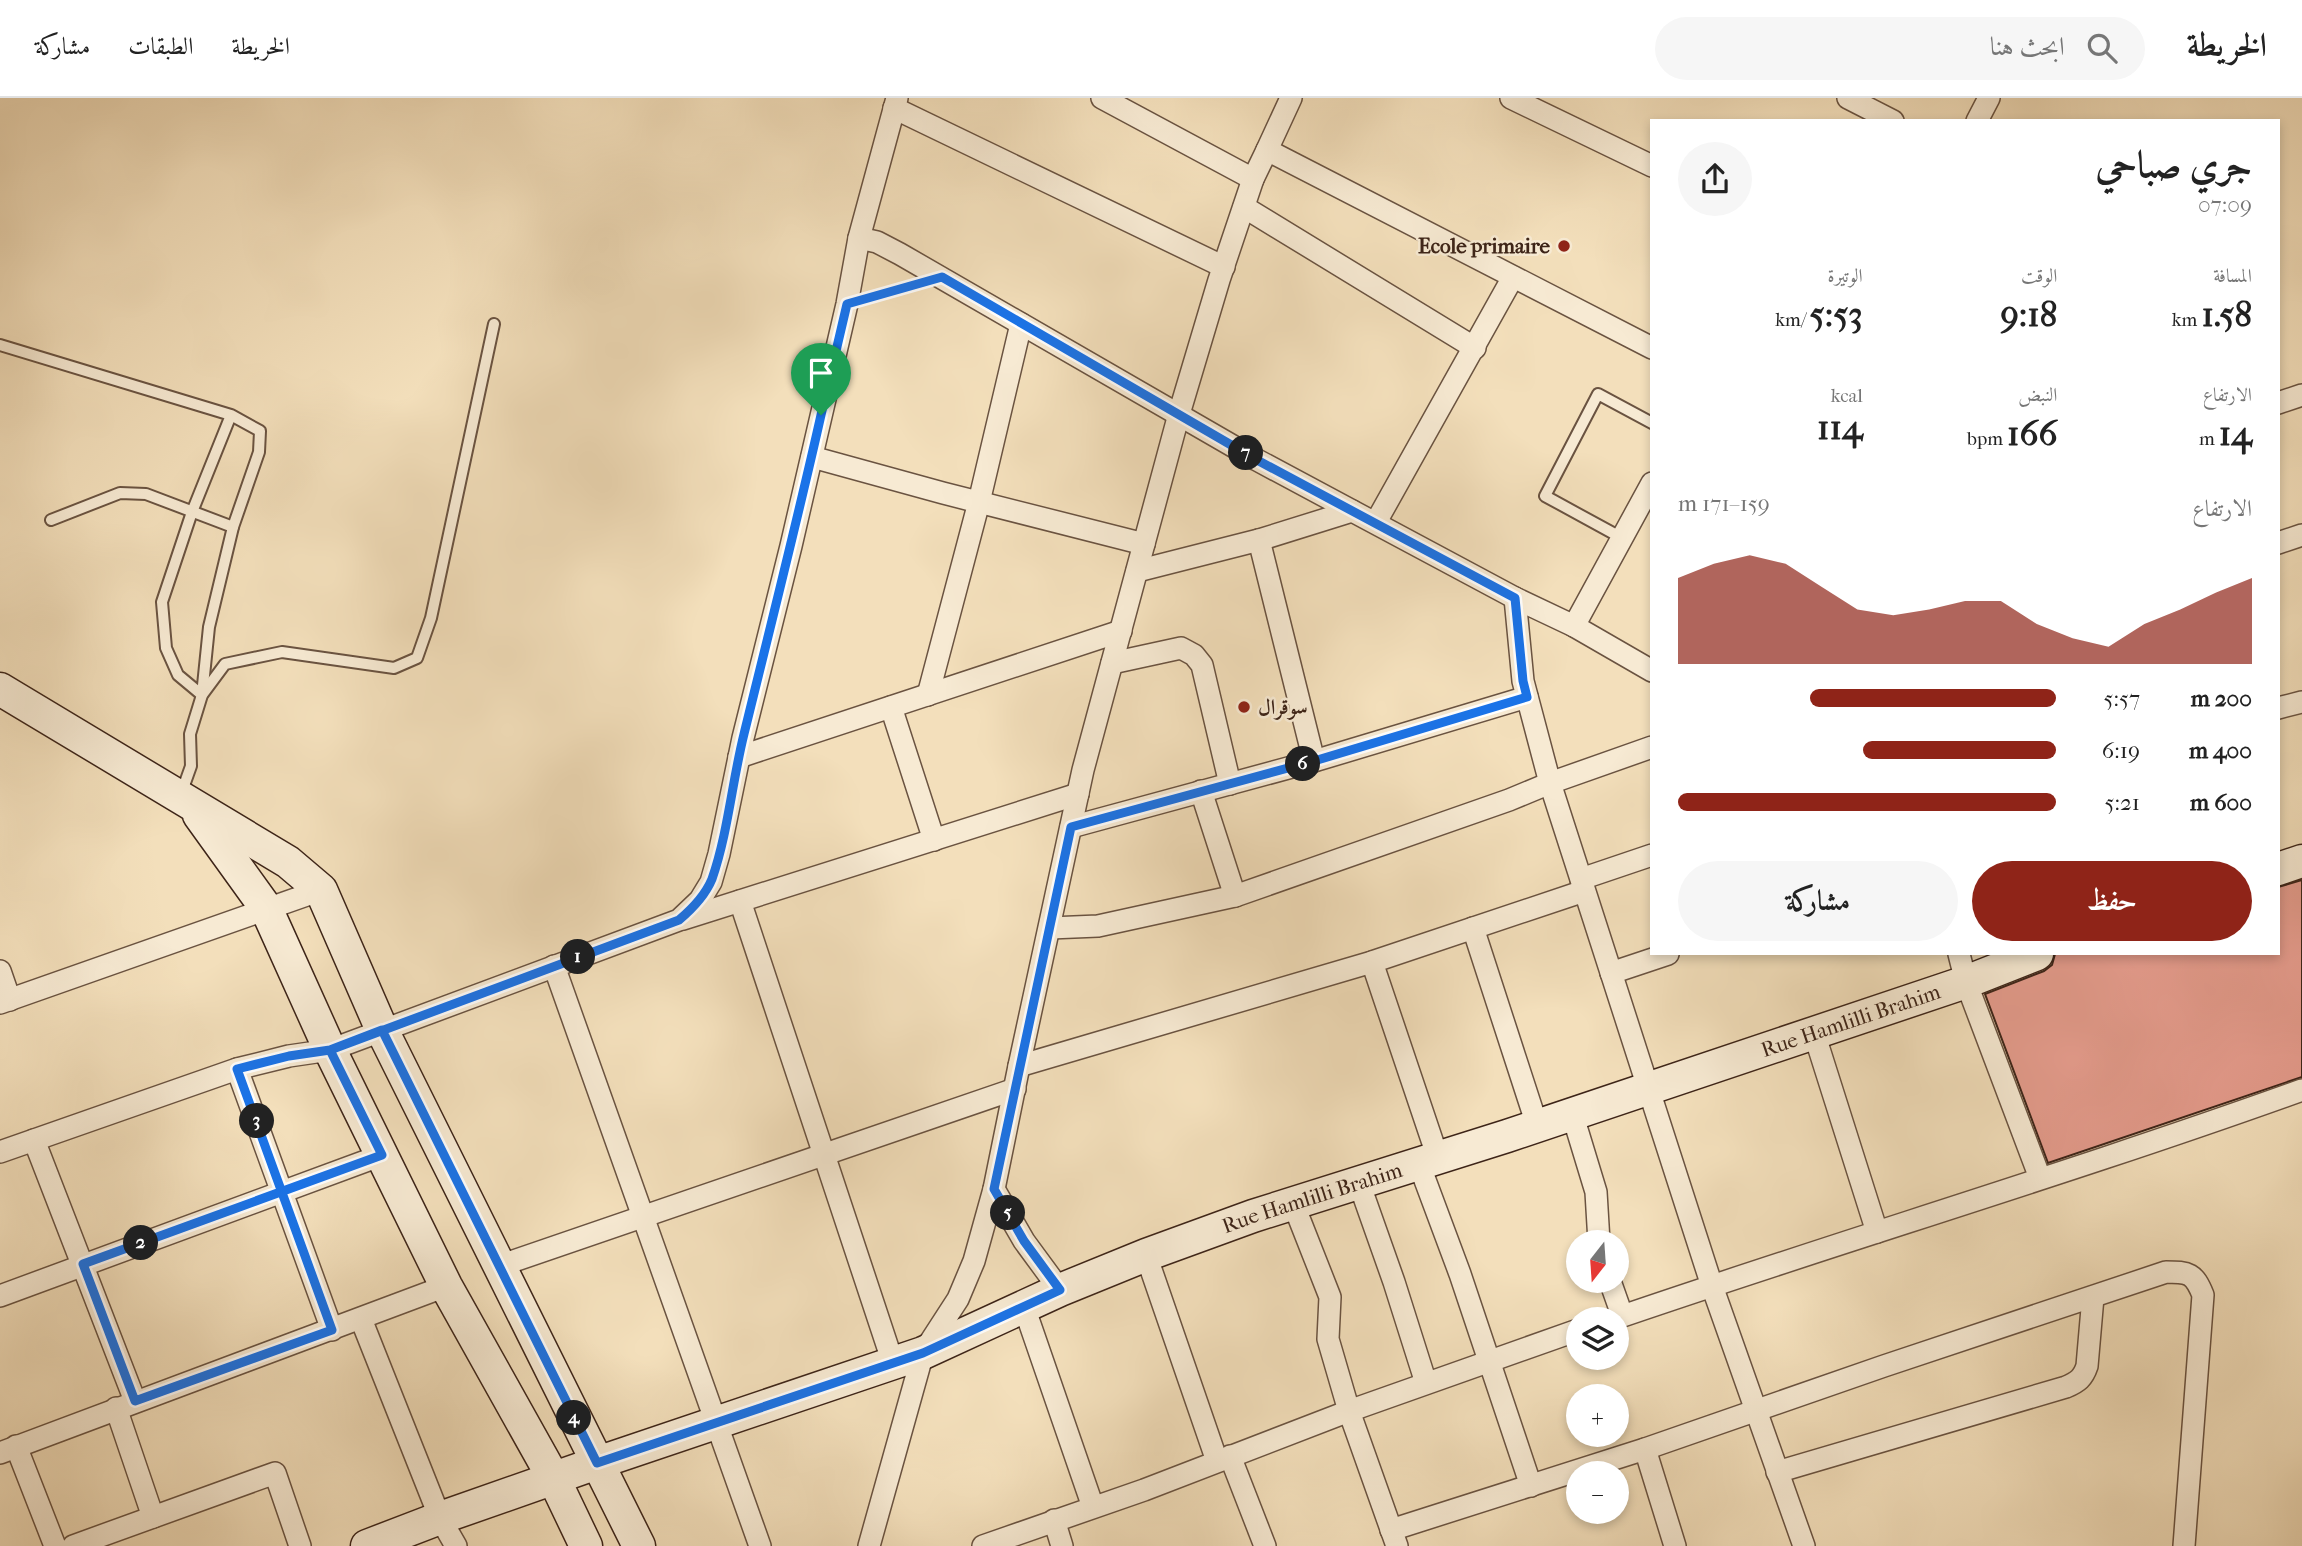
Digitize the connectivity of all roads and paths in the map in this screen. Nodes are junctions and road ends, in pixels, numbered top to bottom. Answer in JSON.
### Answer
{"nodes":[{"id":1,"x":1102,"y":98,"type":"edge"},
{"id":2,"x":1291,"y":98,"type":"edge"},
{"id":3,"x":1511,"y":98,"type":"edge"},
{"id":4,"x":1848,"y":98,"type":"edge"},
{"id":5,"x":1989,"y":98,"type":"edge"},
{"id":6,"x":896,"y":103,"type":"edge"},
{"id":7,"x":1889,"y":119,"type":"edge"},
{"id":8,"x":1978,"y":119,"type":"edge"},
{"id":9,"x":1267,"y":150,"type":"junction"},
{"id":10,"x":1650,"y":165,"type":"edge"},
{"id":11,"x":1253,"y":179,"type":"junction"},
{"id":12,"x":1244,"y":207,"type":"junction"},
{"id":13,"x":859,"y":238,"type":"junction"},
{"id":14,"x":1224,"y":267,"type":"junction"},
{"id":15,"x":942,"y":277,"type":"junction"},
{"id":16,"x":1513,"y":277,"type":"junction"},
{"id":17,"x":847,"y":304,"type":"junction"},
{"id":18,"x":494,"y":324,"type":"dead end"},
{"id":19,"x":1021,"y":324,"type":"junction"},
{"id":20,"x":1650,"y":344,"type":"edge"},
{"id":21,"x":0,"y":345,"type":"edge"},
{"id":22,"x":1475,"y":348,"type":"junction"},
{"id":23,"x":2302,"y":395,"type":"edge"},
{"id":24,"x":2280,"y":401,"type":"edge"},
{"id":25,"x":1179,"y":414,"type":"junction"},
{"id":26,"x":231,"y":415,"type":"junction"},
{"id":27,"x":1650,"y":422,"type":"edge"},
{"id":28,"x":812,"y":457,"type":"junction"},
{"id":29,"x":1650,"y":487,"type":"edge"},
{"id":30,"x":979,"y":502,"type":"junction"},
{"id":31,"x":1352,"y":511,"type":"junction"},
{"id":32,"x":192,"y":512,"type":"junction"},
{"id":33,"x":51,"y":520,"type":"dead end"},
{"id":34,"x":1376,"y":522,"type":"junction"},
{"id":35,"x":233,"y":527,"type":"junction"},
{"id":36,"x":2302,"y":535,"type":"edge"},
{"id":37,"x":1622,"y":538,"type":"junction"},
{"id":38,"x":1259,"y":540,"type":"junction"},
{"id":39,"x":2280,"y":541,"type":"edge"},
{"id":40,"x":1144,"y":544,"type":"junction"},
{"id":41,"x":1137,"y":571,"type":"junction"},
{"id":42,"x":1515,"y":598,"type":"junction"},
{"id":43,"x":1574,"y":625,"type":"junction"},
{"id":44,"x":1121,"y":631,"type":"junction"},
{"id":45,"x":1112,"y":663,"type":"junction"},
{"id":46,"x":1650,"y":670,"type":"edge"},
{"id":47,"x":0,"y":689,"type":"edge"},
{"id":48,"x":202,"y":695,"type":"junction"},
{"id":49,"x":928,"y":695,"type":"junction"},
{"id":50,"x":1527,"y":697,"type":"junction"},
{"id":51,"x":2302,"y":702,"type":"edge"},
{"id":52,"x":891,"y":707,"type":"junction"},
{"id":53,"x":2280,"y":708,"type":"edge"},
{"id":54,"x":1650,"y":748,"type":"edge"},
{"id":55,"x":739,"y":757,"type":"junction"},
{"id":56,"x":1314,"y":761,"type":"junction"},
{"id":57,"x":1550,"y":783,"type":"junction"},
{"id":58,"x":1230,"y":784,"type":"junction"},
{"id":59,"x":1201,"y":791,"type":"junction"},
{"id":60,"x":1078,"y":794,"type":"junction"},
{"id":61,"x":185,"y":799,"type":"junction"},
{"id":62,"x":1071,"y":827,"type":"junction"},
{"id":63,"x":934,"y":839,"type":"junction"},
{"id":64,"x":1650,"y":856,"type":"edge"},
{"id":65,"x":1582,"y":885,"type":"junction"},
{"id":66,"x":321,"y":890,"type":"junction"},
{"id":67,"x":1235,"y":896,"type":"junction"},
{"id":68,"x":740,"y":901,"type":"junction"},
{"id":69,"x":266,"y":908,"type":"junction"},
{"id":70,"x":679,"y":920,"type":"junction"},
{"id":71,"x":1050,"y":928,"type":"junction"},
{"id":72,"x":1473,"y":928,"type":"junction"},
{"id":73,"x":1665,"y":955,"type":"edge"},
{"id":74,"x":2032,"y":955,"type":"edge"},
{"id":75,"x":1372,"y":962,"type":"junction"},
{"id":76,"x":555,"y":966,"type":"junction"},
{"id":77,"x":1963,"y":968,"type":"edge"},
{"id":78,"x":0,"y":971,"type":"edge"},
{"id":79,"x":1611,"y":973,"type":"junction"},
{"id":80,"x":5,"y":1001,"type":"edge"},
{"id":81,"x":382,"y":1030,"type":"junction"},
{"id":82,"x":1814,"y":1033,"type":"junction"},
{"id":83,"x":330,"y":1050,"type":"junction"},
{"id":84,"x":1018,"y":1066,"type":"junction"},
{"id":85,"x":237,"y":1069,"type":"junction"},
{"id":86,"x":1648,"y":1088,"type":"junction"},
{"id":87,"x":1015,"y":1089,"type":"junction"},
{"id":88,"x":2302,"y":1090,"type":"edge"},
{"id":89,"x":1572,"y":1113,"type":"junction"},
{"id":90,"x":1537,"y":1125,"type":"junction"},
{"id":91,"x":34,"y":1140,"type":"junction"},
{"id":92,"x":0,"y":1152,"type":"edge"},
{"id":93,"x":824,"y":1154,"type":"junction"},
{"id":94,"x":382,"y":1155,"type":"junction"},
{"id":95,"x":1429,"y":1161,"type":"junction"},
{"id":96,"x":2040,"y":1178,"type":"junction"},
{"id":97,"x":1359,"y":1183,"type":"junction"},
{"id":98,"x":994,"y":1189,"type":"junction"},
{"id":99,"x":283,"y":1191,"type":"junction"},
{"id":100,"x":1293,"y":1203,"type":"junction"},
{"id":101,"x":644,"y":1218,"type":"junction"},
{"id":102,"x":1598,"y":1230,"type":"edge"},
{"id":103,"x":1877,"y":1232,"type":"junction"},
{"id":104,"x":1146,"y":1255,"type":"junction"},
{"id":105,"x":83,"y":1264,"type":"junction"},
{"id":106,"x":499,"y":1266,"type":"junction"},
{"id":107,"x":446,"y":1286,"type":"junction"},
{"id":108,"x":1713,"y":1286,"type":"junction"},
{"id":109,"x":1060,"y":1290,"type":"junction"},
{"id":110,"x":0,"y":1296,"type":"edge"},
{"id":111,"x":2093,"y":1297,"type":"junction"},
{"id":112,"x":1024,"y":1307,"type":"junction"},
{"id":113,"x":1629,"y":1313,"type":"edge"},
{"id":114,"x":361,"y":1319,"type":"junction"},
{"id":115,"x":332,"y":1330,"type":"junction"},
{"id":116,"x":1566,"y":1334,"type":"edge"},
{"id":117,"x":923,"y":1353,"type":"junction"},
{"id":118,"x":1489,"y":1361,"type":"junction"},
{"id":119,"x":893,"y":1363,"type":"junction"},
{"id":120,"x":1426,"y":1384,"type":"junction"},
{"id":121,"x":126,"y":1405,"type":"junction"},
{"id":122,"x":1349,"y":1411,"type":"junction"},
{"id":123,"x":1756,"y":1411,"type":"junction"},
{"id":124,"x":717,"y":1422,"type":"junction"},
{"id":125,"x":1645,"y":1449,"type":"junction"},
{"id":126,"x":8,"y":1450,"type":"edge"},
{"id":127,"x":1223,"y":1458,"type":"junction"},
{"id":128,"x":597,"y":1463,"type":"junction"},
{"id":129,"x":1777,"y":1472,"type":"junction"},
{"id":130,"x":554,"y":1479,"type":"junction"},
{"id":131,"x":1531,"y":1486,"type":"junction"},
{"id":132,"x":1093,"y":1507,"type":"junction"},
{"id":133,"x":153,"y":1517,"type":"junction"},
{"id":134,"x":440,"y":1518,"type":"junction"},
{"id":135,"x":1054,"y":1520,"type":"junction"},
{"id":136,"x":1394,"y":1538,"type":"edge"},
{"id":137,"x":55,"y":1546,"type":"edge"},
{"id":138,"x":73,"y":1546,"type":"edge"},
{"id":139,"x":299,"y":1546,"type":"edge"},
{"id":140,"x":367,"y":1546,"type":"edge"},
{"id":141,"x":456,"y":1546,"type":"edge"},
{"id":142,"x":586,"y":1546,"type":"edge"},
{"id":143,"x":639,"y":1546,"type":"edge"},
{"id":144,"x":760,"y":1546,"type":"edge"},
{"id":145,"x":869,"y":1546,"type":"edge"},
{"id":146,"x":983,"y":1546,"type":"edge"},
{"id":147,"x":1062,"y":1546,"type":"edge"},
{"id":148,"x":1265,"y":1546,"type":"edge"},
{"id":149,"x":1675,"y":1546,"type":"edge"},
{"id":150,"x":1804,"y":1546,"type":"edge"},
{"id":151,"x":2184,"y":1546,"type":"edge"}],
"edges":[{"from":1,"to":11,"type":"street"},
{"from":2,"to":9,"type":"street"},
{"from":3,"to":10,"type":"street"},
{"from":4,"to":7,"type":"street"},
{"from":5,"to":8,"type":"street"},
{"from":6,"to":13,"type":"street"},
{"from":6,"to":14,"type":"street"},
{"from":9,"to":11,"type":"street"},
{"from":9,"to":16,"type":"street"},
{"from":11,"to":12,"type":"street"},
{"from":12,"to":14,"type":"street"},
{"from":12,"to":22,"type":"street"},
{"from":13,"to":15,"type":"street"},
{"from":13,"to":17,"type":"street"},
{"from":14,"to":25,"type":"street"},
{"from":15,"to":17,"type":"path"},
{"from":15,"to":19,"type":"street"},
{"from":16,"to":20,"type":"street"},
{"from":16,"to":22,"type":"street"},
{"from":17,"to":28,"type":"street"},
{"from":18,"to":48,"type":"lane"},
{"from":19,"to":25,"type":"street"},
{"from":19,"to":30,"type":"street"},
{"from":21,"to":26,"type":"lane"},
{"from":22,"to":34,"type":"street"},
{"from":23,"to":24,"type":"street"},
{"from":25,"to":31,"type":"street"},
{"from":25,"to":40,"type":"street"},
{"from":26,"to":32,"type":"lane"},
{"from":26,"to":35,"type":"lane"},
{"from":27,"to":37,"type":"lane"},
{"from":28,"to":30,"type":"street"},
{"from":28,"to":55,"type":"street"},
{"from":29,"to":37,"type":"street"},
{"from":30,"to":40,"type":"street"},
{"from":30,"to":49,"type":"street"},
{"from":31,"to":34,"type":"street"},
{"from":31,"to":38,"type":"street"},
{"from":32,"to":33,"type":"lane"},
{"from":32,"to":35,"type":"lane"},
{"from":32,"to":48,"type":"lane"},
{"from":34,"to":42,"type":"street"},
{"from":35,"to":48,"type":"lane"},
{"from":36,"to":39,"type":"street"},
{"from":37,"to":43,"type":"street"},
{"from":38,"to":41,"type":"street"},
{"from":38,"to":56,"type":"street"},
{"from":40,"to":41,"type":"street"},
{"from":41,"to":44,"type":"street"},
{"from":42,"to":43,"type":"street"},
{"from":42,"to":50,"type":"street"},
{"from":43,"to":46,"type":"street"},
{"from":44,"to":45,"type":"street"},
{"from":44,"to":49,"type":"street"},
{"from":45,"to":58,"type":"street"},
{"from":45,"to":60,"type":"street"},
{"from":47,"to":61,"type":"street"},
{"from":48,"to":61,"type":"lane"},
{"from":49,"to":52,"type":"street"},
{"from":50,"to":56,"type":"street"},
{"from":50,"to":57,"type":"street"},
{"from":51,"to":53,"type":"street"},
{"from":52,"to":55,"type":"street"},
{"from":52,"to":63,"type":"street"},
{"from":54,"to":57,"type":"street"},
{"from":55,"to":70,"type":"street"},
{"from":56,"to":58,"type":"street"},
{"from":57,"to":65,"type":"street"},
{"from":57,"to":67,"type":"street"},
{"from":58,"to":59,"type":"street"},
{"from":59,"to":62,"type":"street"},
{"from":59,"to":67,"type":"street"},
{"from":60,"to":62,"type":"street"},
{"from":60,"to":63,"type":"street"},
{"from":61,"to":66,"type":"street"},
{"from":61,"to":69,"type":"street"},
{"from":62,"to":71,"type":"street"},
{"from":63,"to":68,"type":"street"},
{"from":64,"to":65,"type":"street"},
{"from":65,"to":72,"type":"street"},
{"from":65,"to":79,"type":"street"},
{"from":66,"to":69,"type":"street"},
{"from":66,"to":81,"type":"street"},
{"from":67,"to":71,"type":"street"},
{"from":68,"to":70,"type":"street"},
{"from":68,"to":93,"type":"street"},
{"from":69,"to":80,"type":"street"},
{"from":69,"to":83,"type":"street"},
{"from":70,"to":76,"type":"street"},
{"from":71,"to":84,"type":"street"},
{"from":72,"to":75,"type":"street"},
{"from":72,"to":90,"type":"street"},
{"from":73,"to":79,"type":"street"},
{"from":74,"to":77,"type":"street","name":"Rue Hamlilli Brahim"},
{"from":75,"to":84,"type":"street"},
{"from":75,"to":95,"type":"street"},
{"from":76,"to":81,"type":"street"},
{"from":76,"to":101,"type":"street"},
{"from":77,"to":82,"type":"street","name":"Rue Hamlilli Brahim"},
{"from":77,"to":96,"type":"street"},
{"from":78,"to":80,"type":"street"},
{"from":79,"to":86,"type":"street"},
{"from":81,"to":83,"type":"street"},
{"from":81,"to":106,"type":"street"},
{"from":82,"to":86,"type":"street","name":"Rue Hamlilli Brahim"},
{"from":82,"to":103,"type":"street"},
{"from":83,"to":85,"type":"street"},
{"from":83,"to":94,"type":"street"},
{"from":84,"to":87,"type":"street"},
{"from":85,"to":91,"type":"street"},
{"from":85,"to":99,"type":"street"},
{"from":86,"to":89,"type":"street","name":"Rue Hamlilli Brahim"},
{"from":86,"to":108,"type":"street"},
{"from":87,"to":93,"type":"street"},
{"from":87,"to":98,"type":"street"},
{"from":88,"to":96,"type":"street"},
{"from":89,"to":90,"type":"street","name":"Rue Hamlilli Brahim"},
{"from":89,"to":102,"type":"street"},
{"from":90,"to":95,"type":"street","name":"Rue Hamlilli Brahim"},
{"from":91,"to":92,"type":"street"},
{"from":91,"to":105,"type":"street"},
{"from":93,"to":101,"type":"street"},
{"from":93,"to":119,"type":"street"},
{"from":94,"to":99,"type":"street"},
{"from":94,"to":107,"type":"street"},
{"from":95,"to":97,"type":"street","name":"Rue Hamlilli Brahim"},
{"from":95,"to":118,"type":"street"},
{"from":96,"to":103,"type":"street"},
{"from":97,"to":100,"type":"street","name":"Rue Hamlilli Brahim"},
{"from":97,"to":120,"type":"street"},
{"from":98,"to":109,"type":"street"},
{"from":98,"to":117,"type":"street"},
{"from":99,"to":105,"type":"street"},
{"from":99,"to":115,"type":"street"},
{"from":100,"to":104,"type":"street","name":"Rue Hamlilli Brahim"},
{"from":100,"to":122,"type":"street"},
{"from":101,"to":106,"type":"street"},
{"from":101,"to":124,"type":"street"},
{"from":103,"to":108,"type":"street"},
{"from":104,"to":109,"type":"street","name":"Rue Hamlilli Brahim"},
{"from":104,"to":127,"type":"street"},
{"from":105,"to":110,"type":"street"},
{"from":105,"to":121,"type":"street"},
{"from":106,"to":128,"type":"street"},
{"from":107,"to":114,"type":"street"},
{"from":107,"to":130,"type":"street"},
{"from":108,"to":113,"type":"street"},
{"from":108,"to":123,"type":"street"},
{"from":109,"to":112,"type":"street","name":"Rue Hamlilli Brahim"},
{"from":111,"to":123,"type":"street"},
{"from":111,"to":129,"type":"street"},
{"from":111,"to":151,"type":"street"},
{"from":112,"to":117,"type":"street","name":"Rue Hamlilli Brahim"},
{"from":112,"to":132,"type":"street"},
{"from":114,"to":115,"type":"street"},
{"from":114,"to":134,"type":"street"},
{"from":115,"to":121,"type":"street"},
{"from":116,"to":118,"type":"street"},
{"from":117,"to":119,"type":"street","name":"Rue Hamlilli Brahim"},
{"from":117,"to":145,"type":"street"},
{"from":118,"to":120,"type":"street"},
{"from":118,"to":131,"type":"street"},
{"from":119,"to":124,"type":"street","name":"Rue Hamlilli Brahim"},
{"from":120,"to":122,"type":"street"},
{"from":121,"to":126,"type":"street"},
{"from":121,"to":133,"type":"street"},
{"from":122,"to":127,"type":"street"},
{"from":122,"to":136,"type":"street"},
{"from":123,"to":125,"type":"street"},
{"from":123,"to":129,"type":"street"},
{"from":124,"to":128,"type":"street","name":"Rue Hamlilli Brahim"},
{"from":124,"to":144,"type":"street"},
{"from":125,"to":131,"type":"street"},
{"from":125,"to":149,"type":"street"},
{"from":126,"to":137,"type":"street"},
{"from":127,"to":132,"type":"street"},
{"from":127,"to":148,"type":"street"},
{"from":128,"to":130,"type":"street","name":"Rue Hamlilli Brahim"},
{"from":128,"to":143,"type":"street"},
{"from":129,"to":150,"type":"street"},
{"from":130,"to":134,"type":"street","name":"Rue Hamlilli Brahim"},
{"from":130,"to":142,"type":"street"},
{"from":131,"to":136,"type":"street"},
{"from":132,"to":135,"type":"street"},
{"from":133,"to":138,"type":"street"},
{"from":133,"to":139,"type":"street"},
{"from":134,"to":140,"type":"street","name":"Rue Hamlilli Brahim"},
{"from":134,"to":141,"type":"street"},
{"from":135,"to":146,"type":"street"},
{"from":135,"to":147,"type":"street"}]}
